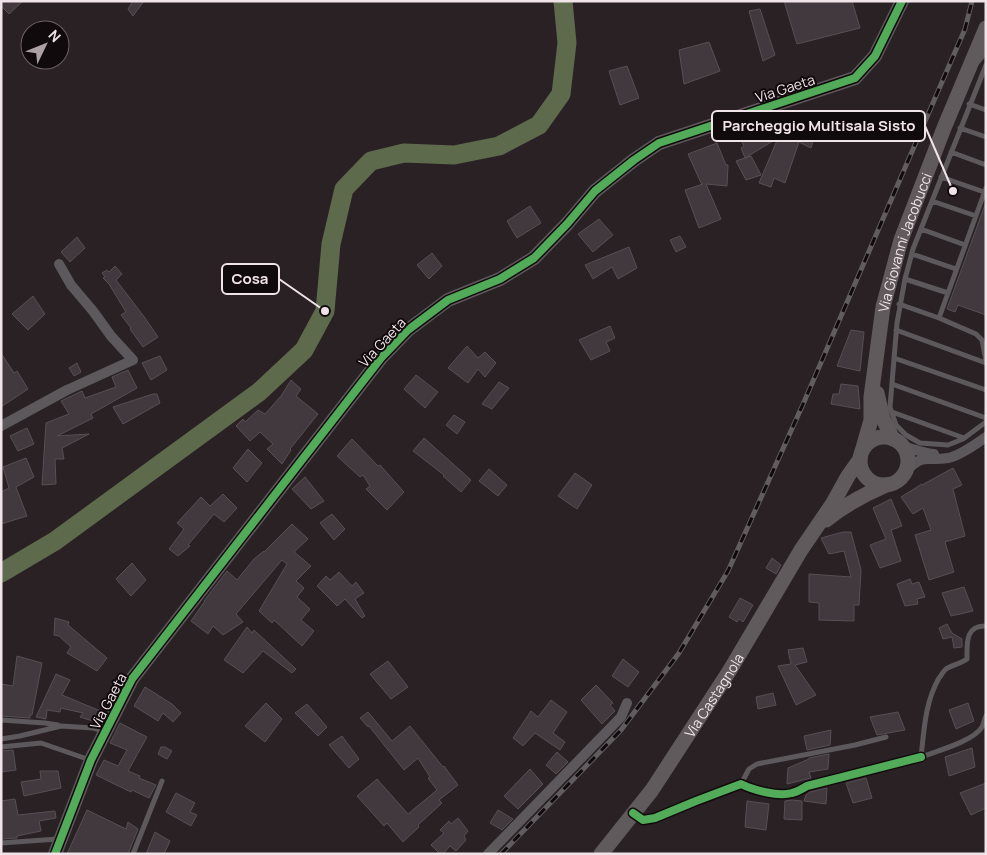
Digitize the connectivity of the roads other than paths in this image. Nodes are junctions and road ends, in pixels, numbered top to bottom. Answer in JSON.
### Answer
{"nodes":[{"id":1,"x":902,"y":1,"type":"edge"},
{"id":2,"x":986,"y":28,"type":"edge"},
{"id":3,"x":986,"y":52,"type":"edge"},
{"id":4,"x":986,"y":65,"type":"edge"},
{"id":5,"x":973,"y":77,"type":"junction"},
{"id":6,"x":986,"y":82,"type":"edge"},
{"id":7,"x":970,"y":104,"type":"junction"},
{"id":8,"x":986,"y":110,"type":"edge"},
{"id":9,"x":960,"y":128,"type":"junction"},
{"id":10,"x":986,"y":137,"type":"edge"},
{"id":11,"x":951,"y":152,"type":"junction"},
{"id":12,"x":986,"y":165,"type":"edge"},
{"id":13,"x":941,"y":177,"type":"junction"},
{"id":14,"x":985,"y":190,"type":"edge"},
{"id":15,"x":932,"y":201,"type":"junction"},
{"id":16,"x":976,"y":216,"type":"junction"},
{"id":17,"x":921,"y":229,"type":"junction"},
{"id":18,"x":965,"y":245,"type":"junction"},
{"id":19,"x":912,"y":254,"type":"junction"},
{"id":20,"x":59,"y":264,"type":"dead end"},
{"id":21,"x":956,"y":269,"type":"junction"},
{"id":22,"x":905,"y":279,"type":"junction"},
{"id":23,"x":948,"y":293,"type":"junction"},
{"id":24,"x":899,"y":304,"type":"junction"},
{"id":25,"x":939,"y":318,"type":"junction"},
{"id":26,"x":896,"y":330,"type":"junction"},
{"id":27,"x":894,"y":358,"type":"junction"},
{"id":28,"x":986,"y":362,"type":"edge"},
{"id":29,"x":874,"y":377,"type":"junction"},
{"id":30,"x":892,"y":384,"type":"junction"},
{"id":31,"x":986,"y":390,"type":"edge"},
{"id":32,"x":892,"y":412,"type":"junction"},
{"id":33,"x":986,"y":418,"type":"edge"},
{"id":34,"x":986,"y":422,"type":"edge"},
{"id":35,"x":1,"y":426,"type":"edge"},
{"id":36,"x":986,"y":437,"type":"edge"},
{"id":37,"x":964,"y":438,"type":"junction"},
{"id":38,"x":898,"y":443,"type":"junction"},
{"id":39,"x":962,"y":452,"type":"junction"},
{"id":40,"x":862,"y":454,"type":"junction"},
{"id":41,"x":905,"y":472,"type":"junction"},
{"id":42,"x":886,"y":485,"type":"junction"},
{"id":43,"x":816,"y":528,"type":"junction"},
{"id":44,"x":986,"y":626,"type":"edge"},
{"id":45,"x":627,"y":703,"type":"dead end"},
{"id":46,"x":986,"y":716,"type":"edge"},
{"id":47,"x":1,"y":720,"type":"edge"},
{"id":48,"x":61,"y":726,"type":"junction"},
{"id":49,"x":106,"y":732,"type":"junction"},
{"id":50,"x":886,"y":737,"type":"dead end"},
{"id":51,"x":1,"y":739,"type":"edge"},
{"id":52,"x":1,"y":747,"type":"edge"},
{"id":53,"x":921,"y":757,"type":"junction"},
{"id":54,"x":91,"y":760,"type":"junction"},
{"id":55,"x":162,"y":781,"type":"dead end"},
{"id":56,"x":741,"y":784,"type":"junction"},
{"id":57,"x":633,"y":813,"type":"junction"},
{"id":58,"x":60,"y":839,"type":"junction"},
{"id":59,"x":1,"y":843,"type":"edge"},
{"id":60,"x":55,"y":854,"type":"edge"},
{"id":61,"x":133,"y":854,"type":"edge"},
{"id":62,"x":488,"y":854,"type":"edge"},
{"id":63,"x":601,"y":854,"type":"edge"}],
"edges":[{"from":1,"to":49,"type":"street","name":"Via Gaeta"},
{"from":2,"to":5,"type":"main road","name":"Via Giovanni Jacobucci"},
{"from":3,"to":5,"type":"lane"},
{"from":4,"to":5,"type":"lane"},
{"from":5,"to":6,"type":"lane"},
{"from":5,"to":7,"type":"lane"},
{"from":5,"to":29,"type":"main road","name":"Via Giovanni Jacobucci"},
{"from":7,"to":8,"type":"lane"},
{"from":7,"to":9,"type":"lane"},
{"from":9,"to":10,"type":"lane"},
{"from":9,"to":11,"type":"lane"},
{"from":11,"to":12,"type":"lane"},
{"from":11,"to":13,"type":"lane"},
{"from":13,"to":14,"type":"lane"},
{"from":13,"to":15,"type":"lane"},
{"from":14,"to":16,"type":"lane"},
{"from":15,"to":16,"type":"lane"},
{"from":15,"to":17,"type":"lane"},
{"from":16,"to":18,"type":"lane"},
{"from":17,"to":18,"type":"lane"},
{"from":17,"to":19,"type":"lane"},
{"from":18,"to":21,"type":"lane"},
{"from":19,"to":21,"type":"lane"},
{"from":19,"to":22,"type":"lane"},
{"from":20,"to":35,"type":"street"},
{"from":21,"to":23,"type":"lane"},
{"from":22,"to":23,"type":"lane"},
{"from":22,"to":24,"type":"lane"},
{"from":23,"to":25,"type":"lane"},
{"from":24,"to":25,"type":"lane"},
{"from":24,"to":26,"type":"lane"},
{"from":25,"to":28,"type":"lane"},
{"from":26,"to":27,"type":"lane"},
{"from":26,"to":28,"type":"lane"},
{"from":27,"to":30,"type":"lane"},
{"from":27,"to":31,"type":"lane"},
{"from":29,"to":38,"type":"main road"},
{"from":29,"to":40,"type":"main road"},
{"from":30,"to":32,"type":"lane"},
{"from":30,"to":33,"type":"lane"},
{"from":32,"to":37,"type":"lane"},
{"from":32,"to":37,"type":"lane"},
{"from":34,"to":37,"type":"lane"},
{"from":36,"to":39,"type":"street"},
{"from":38,"to":39,"type":"street"},
{"from":38,"to":40,"type":"main road"},
{"from":38,"to":41,"type":"main road"},
{"from":39,"to":41,"type":"street"},
{"from":40,"to":42,"type":"main road"},
{"from":40,"to":43,"type":"main road","name":"Via Castagnola"},
{"from":41,"to":42,"type":"main road"},
{"from":42,"to":43,"type":"main road"},
{"from":43,"to":57,"type":"main road","name":"Via Castagnola"},
{"from":44,"to":53,"type":"lane"},
{"from":45,"to":62,"type":"street"},
{"from":46,"to":53,"type":"lane"},
{"from":47,"to":48,"type":"lane"},
{"from":48,"to":49,"type":"lane"},
{"from":48,"to":51,"type":"lane"},
{"from":49,"to":54,"type":"street","name":"Via Gaeta"},
{"from":50,"to":56,"type":"lane"},
{"from":52,"to":54,"type":"lane"},
{"from":53,"to":56,"type":"street"},
{"from":54,"to":58,"type":"street","name":"Via Gaeta"},
{"from":55,"to":61,"type":"lane"},
{"from":56,"to":57,"type":"street"},
{"from":57,"to":63,"type":"main road","name":"Via Castagnola"},
{"from":58,"to":59,"type":"lane"},
{"from":58,"to":60,"type":"street","name":"Via Gaeta"}]}
